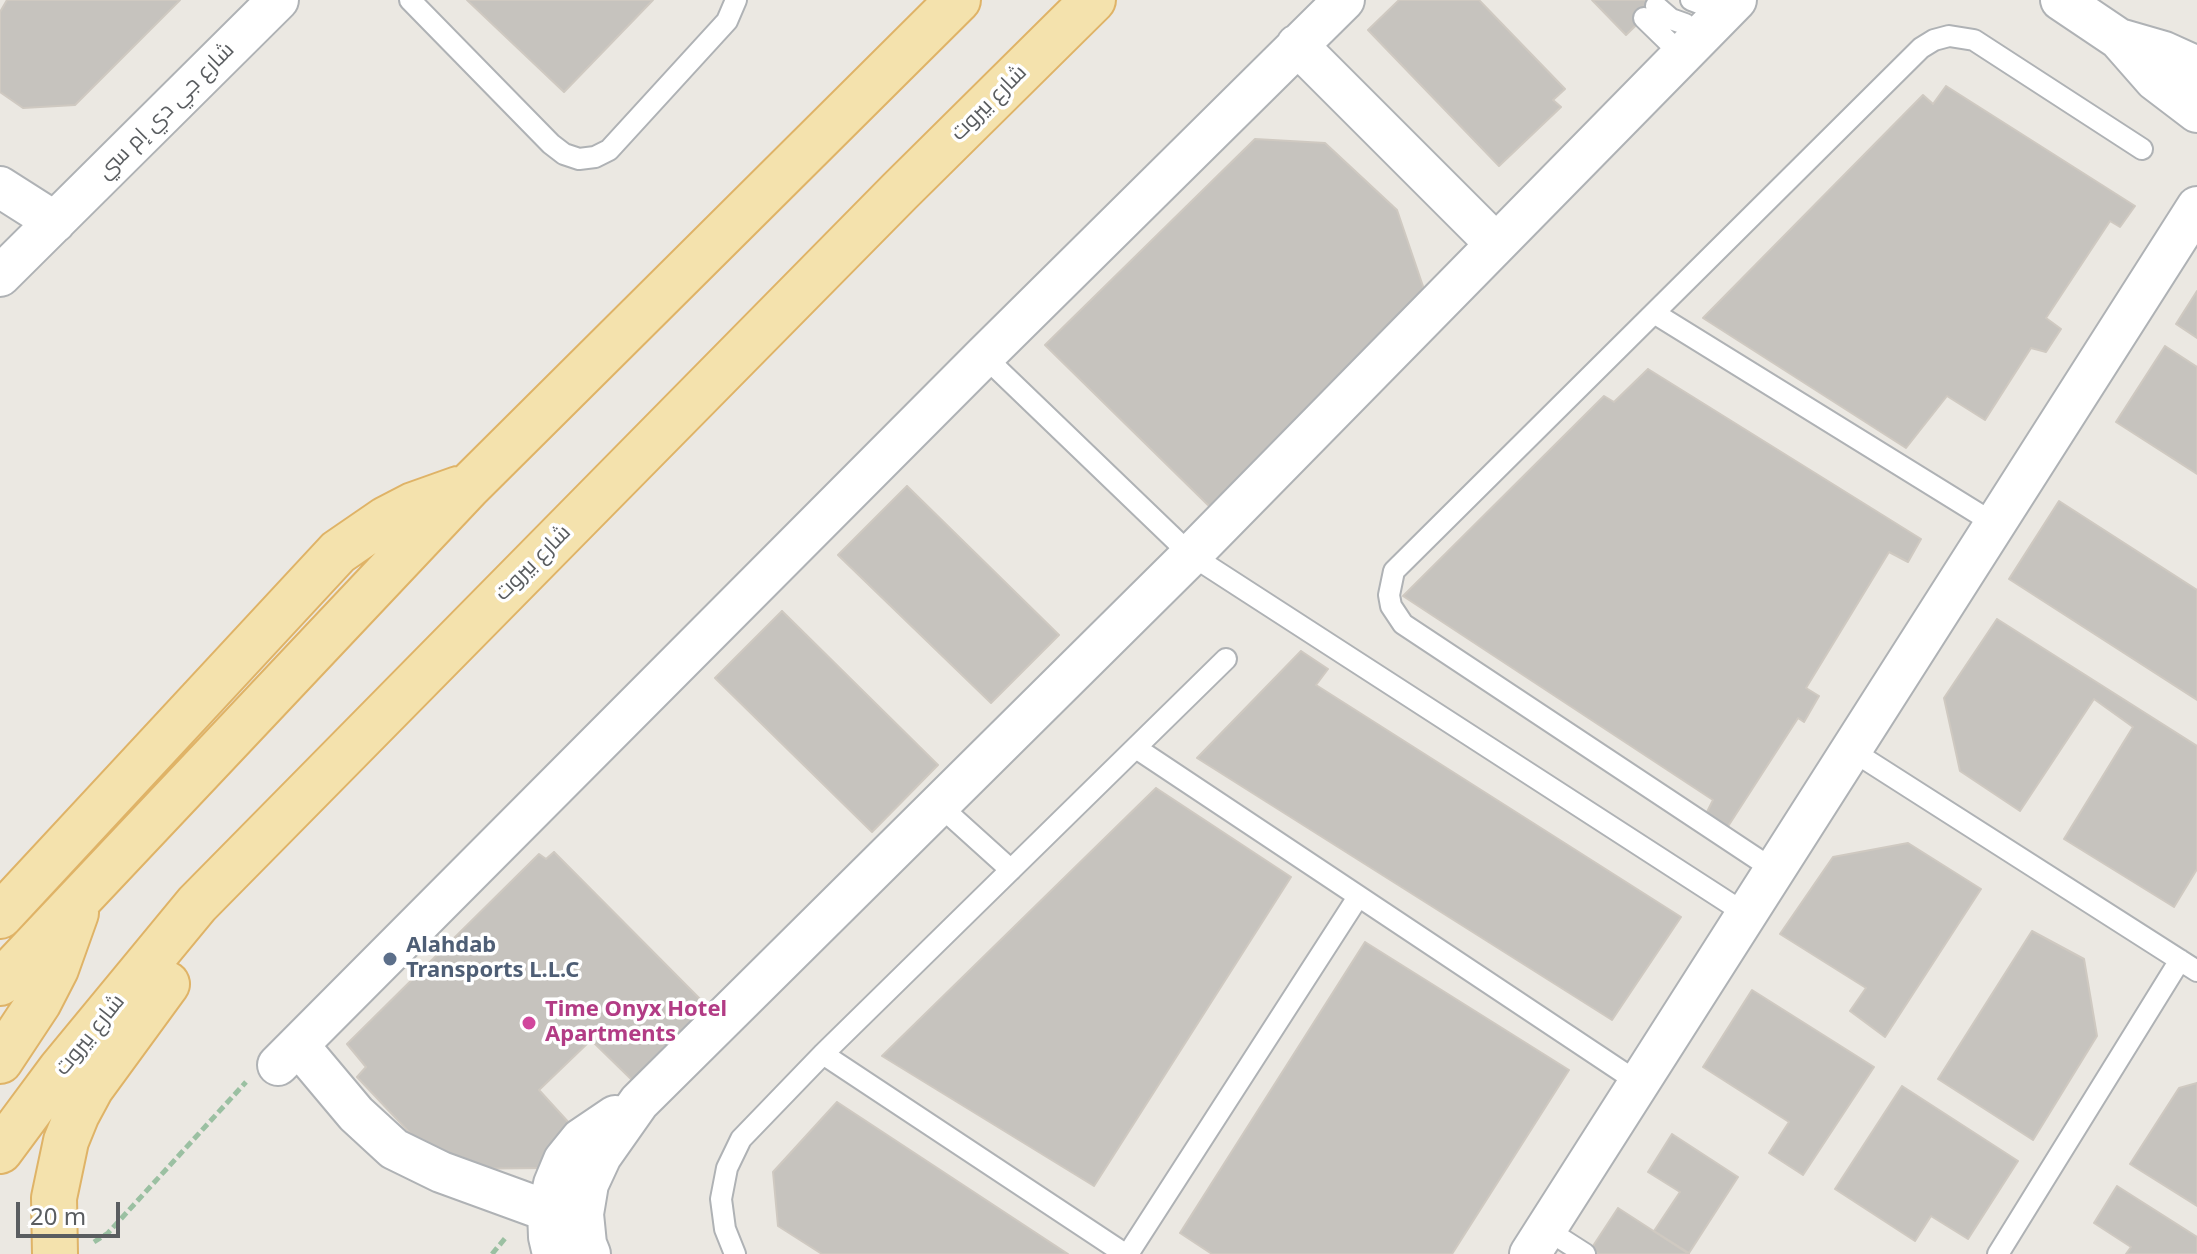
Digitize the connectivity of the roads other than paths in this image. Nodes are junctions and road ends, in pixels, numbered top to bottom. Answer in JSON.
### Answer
{"nodes":[{"id":1,"x":278,"y":0,"type":"edge"},
{"id":2,"x":410,"y":0,"type":"edge"},
{"id":3,"x":736,"y":0,"type":"edge"},
{"id":4,"x":958,"y":0,"type":"edge"},
{"id":5,"x":1093,"y":0,"type":"edge"},
{"id":6,"x":1344,"y":0,"type":"edge"},
{"id":7,"x":2070,"y":2,"type":"edge"},
{"id":8,"x":1658,"y":8,"type":"edge"},
{"id":9,"x":1702,"y":17,"type":"edge"},
{"id":10,"x":2119,"y":39,"type":"junction"},
{"id":11,"x":1297,"y":45,"type":"junction"},
{"id":12,"x":2197,"y":67,"type":"edge"},
{"id":13,"x":2197,"y":112,"type":"edge"},
{"id":14,"x":2142,"y":149,"type":"dead end"},
{"id":15,"x":0,"y":187,"type":"edge"},
{"id":16,"x":2197,"y":207,"type":"edge"},
{"id":17,"x":55,"y":222,"type":"junction"},
{"id":18,"x":1495,"y":243,"type":"junction"},
{"id":19,"x":0,"y":276,"type":"edge"},
{"id":20,"x":1654,"y":313,"type":"junction"},
{"id":21,"x":984,"y":356,"type":"junction"},
{"id":22,"x":468,"y":487,"type":"junction"},
{"id":23,"x":1995,"y":524,"type":"junction"},
{"id":24,"x":1191,"y":555,"type":"junction"},
{"id":25,"x":1226,"y":659,"type":"dead end"},
{"id":26,"x":1136,"y":748,"type":"junction"},
{"id":27,"x":1851,"y":750,"type":"junction"},
{"id":28,"x":939,"y":805,"type":"junction"},
{"id":29,"x":1011,"y":870,"type":"junction"},
{"id":30,"x":1774,"y":870,"type":"junction"},
{"id":31,"x":1358,"y":897,"type":"junction"},
{"id":32,"x":80,"y":899,"type":"junction"},
{"id":33,"x":197,"y":904,"type":"junction"},
{"id":34,"x":1746,"y":914,"type":"junction"},
{"id":35,"x":0,"y":916,"type":"edge"},
{"id":36,"x":2189,"y":965,"type":"edge"},
{"id":37,"x":0,"y":983,"type":"edge"},
{"id":38,"x":823,"y":1054,"type":"junction"},
{"id":39,"x":0,"y":1061,"type":"edge"},
{"id":40,"x":1639,"y":1083,"type":"junction"},
{"id":41,"x":639,"y":1102,"type":"junction"},
{"id":42,"x":0,"y":1151,"type":"edge"},
{"id":43,"x":548,"y":1211,"type":"junction"},
{"id":44,"x":1538,"y":1242,"type":"edge"},
{"id":45,"x":71,"y":1250,"type":"edge"},
{"id":46,"x":553,"y":1254,"type":"edge"},
{"id":47,"x":590,"y":1254,"type":"edge"},
{"id":48,"x":735,"y":1254,"type":"edge"},
{"id":49,"x":1126,"y":1254,"type":"edge"},
{"id":50,"x":1585,"y":1254,"type":"edge"},
{"id":51,"x":1998,"y":1254,"type":"edge"}],
"edges":[{"from":1,"to":17,"type":"street","name":"شارع جي دي إم سي"},
{"from":2,"to":3,"type":"lane"},
{"from":4,"to":22,"type":"main road"},
{"from":5,"to":33,"type":"main road","name":"شارع بيروت"},
{"from":6,"to":11,"type":"street"},
{"from":7,"to":10,"type":"street"},
{"from":8,"to":9,"type":"lane"},
{"from":8,"to":9,"type":"lane"},
{"from":9,"to":18,"type":"street"},
{"from":10,"to":12,"type":"street"},
{"from":10,"to":13,"type":"street"},
{"from":11,"to":18,"type":"street"},
{"from":11,"to":21,"type":"street"},
{"from":14,"to":20,"type":"lane"},
{"from":15,"to":17,"type":"street"},
{"from":16,"to":23,"type":"street"},
{"from":17,"to":19,"type":"street","name":"شارع جي دي إم سي"},
{"from":18,"to":24,"type":"street"},
{"from":20,"to":23,"type":"lane"},
{"from":20,"to":30,"type":"lane"},
{"from":21,"to":24,"type":"lane"},
{"from":21,"to":43,"type":"street"},
{"from":22,"to":32,"type":"main road"},
{"from":22,"to":35,"type":"main road"},
{"from":23,"to":27,"type":"street"},
{"from":24,"to":28,"type":"street"},
{"from":24,"to":34,"type":"lane"},
{"from":25,"to":26,"type":"lane"},
{"from":26,"to":29,"type":"lane"},
{"from":26,"to":31,"type":"lane"},
{"from":27,"to":30,"type":"street"},
{"from":27,"to":36,"type":"lane"},
{"from":28,"to":29,"type":"lane"},
{"from":28,"to":41,"type":"street"},
{"from":29,"to":38,"type":"lane"},
{"from":30,"to":34,"type":"street"},
{"from":31,"to":40,"type":"lane"},
{"from":31,"to":49,"type":"lane"},
{"from":32,"to":37,"type":"main road"},
{"from":32,"to":39,"type":"main road"},
{"from":33,"to":42,"type":"main road","name":"شارع بيروت"},
{"from":33,"to":45,"type":"main road"},
{"from":34,"to":40,"type":"street"},
{"from":36,"to":51,"type":"lane"},
{"from":38,"to":48,"type":"lane"},
{"from":38,"to":49,"type":"lane"},
{"from":40,"to":44,"type":"street"},
{"from":41,"to":43,"type":"street"},
{"from":41,"to":47,"type":"street"},
{"from":43,"to":46,"type":"street"},
{"from":44,"to":50,"type":"lane"}]}
